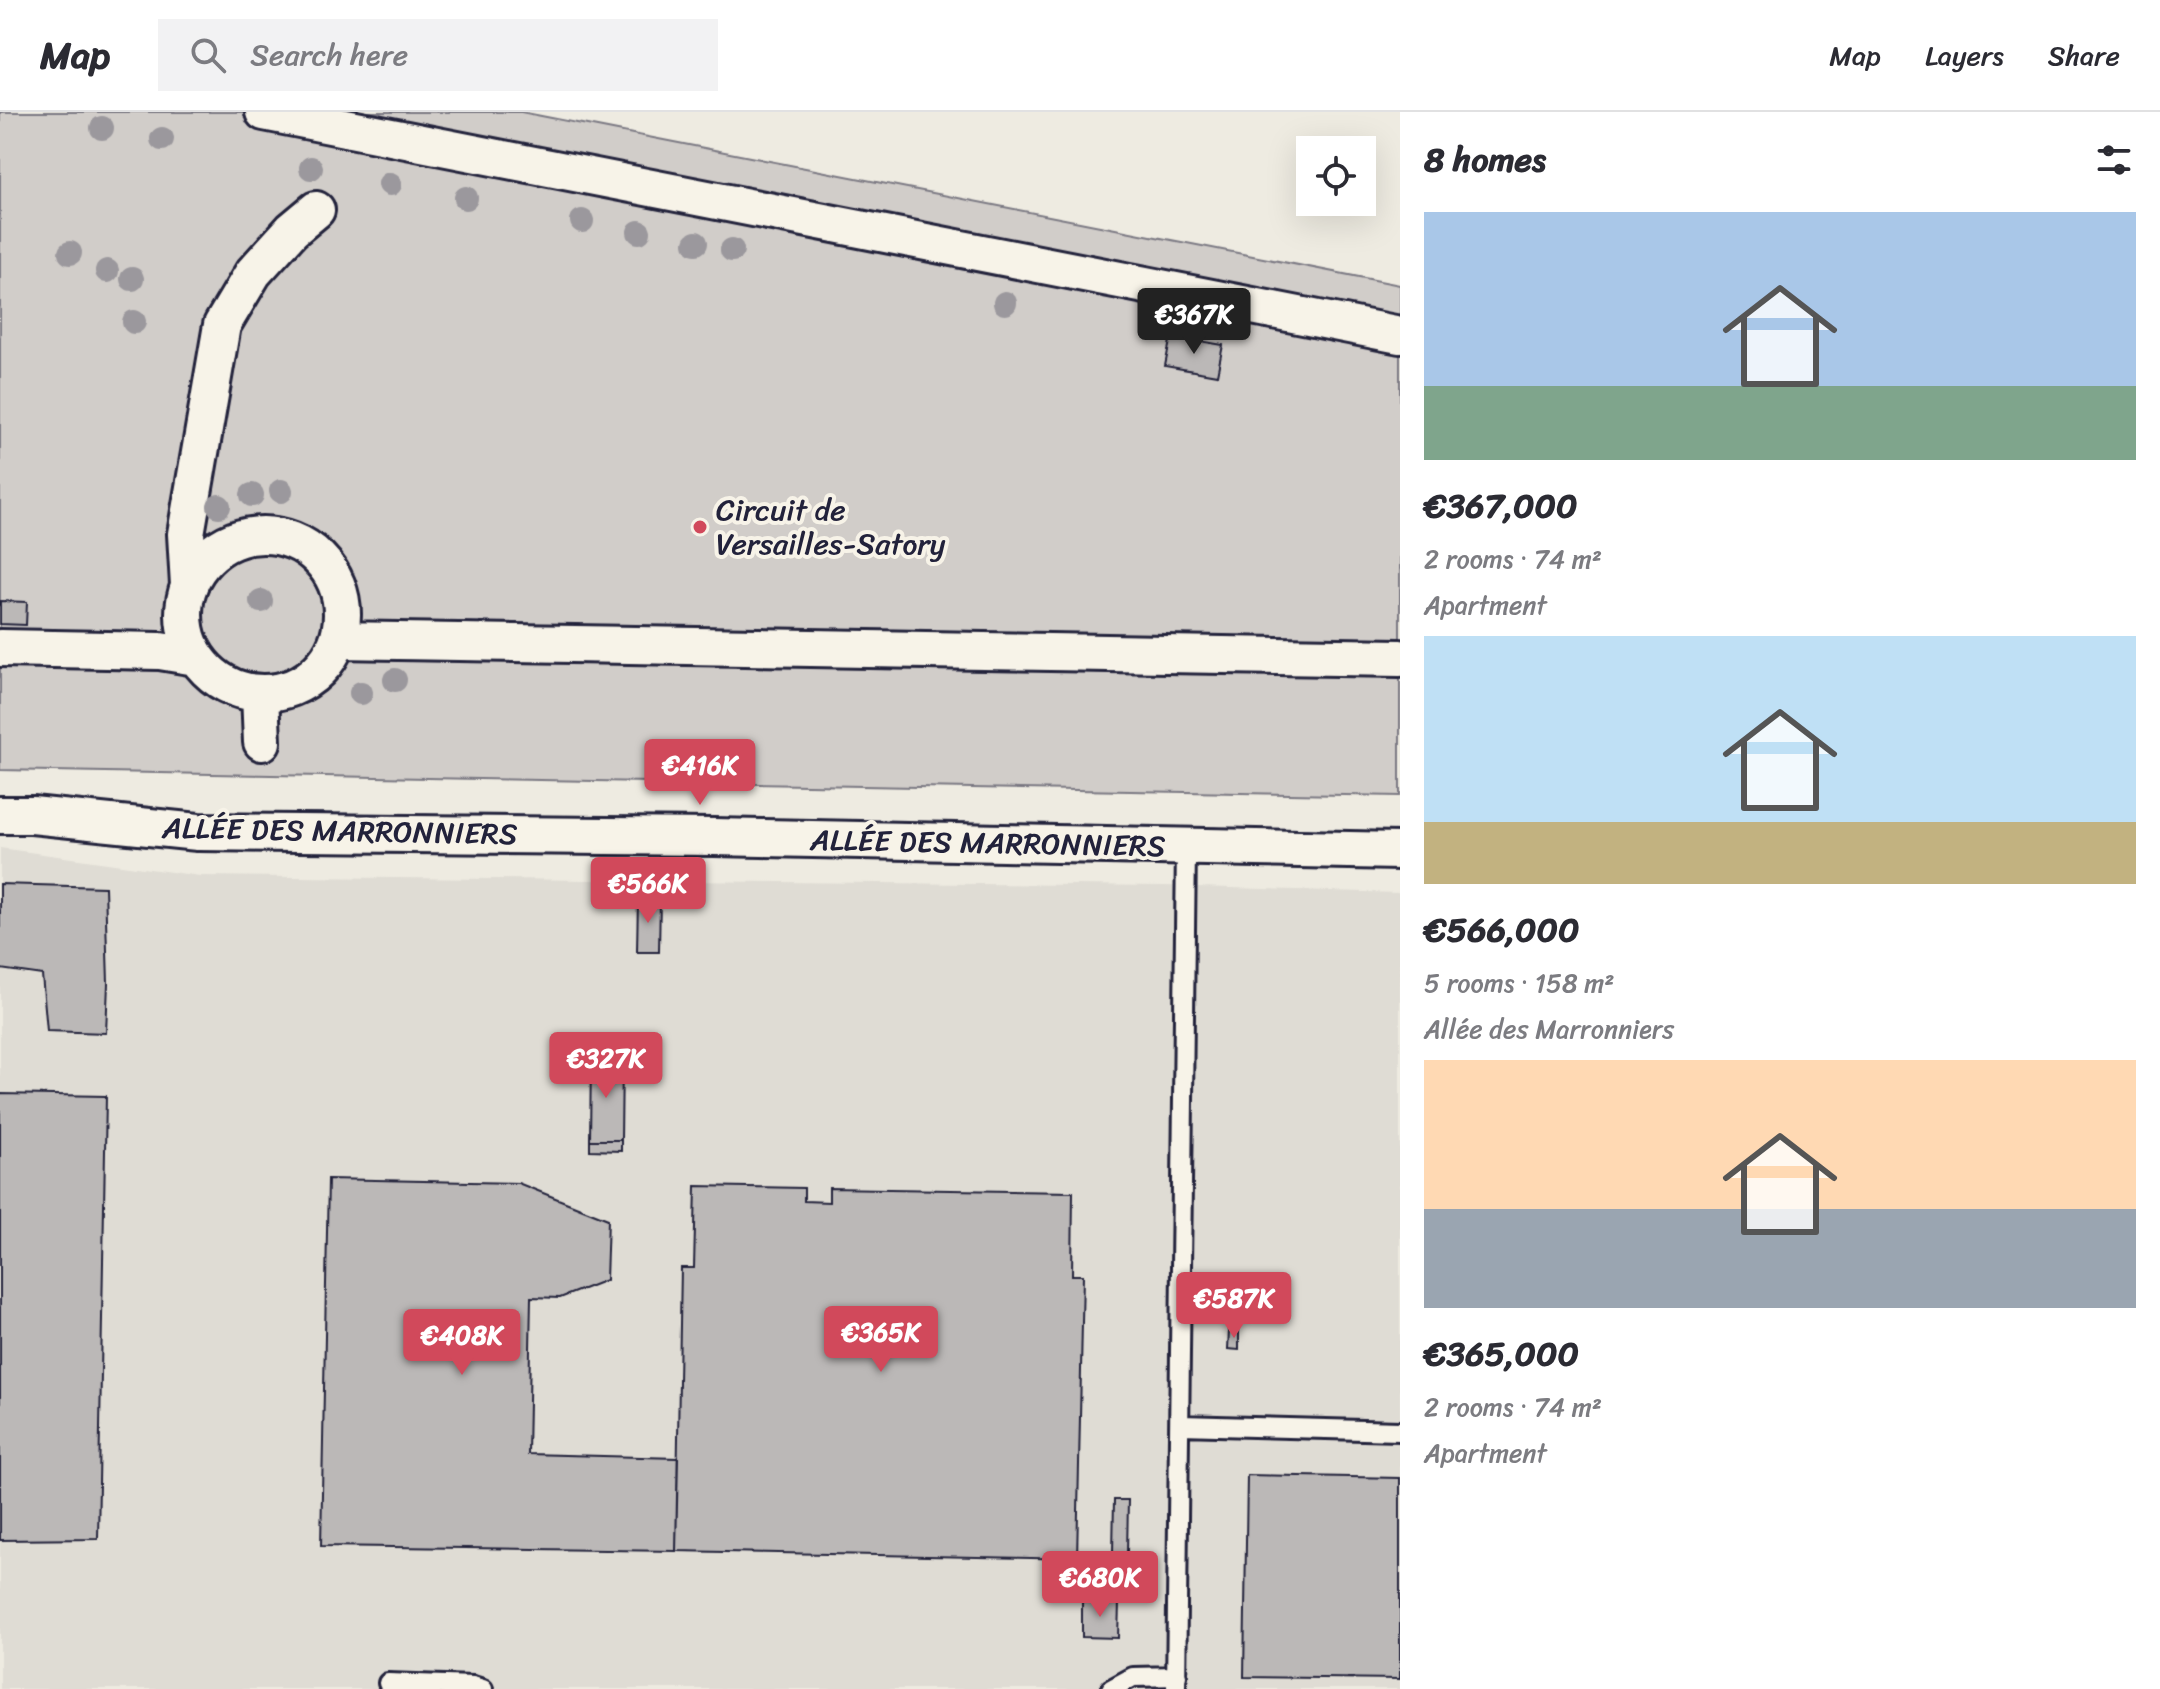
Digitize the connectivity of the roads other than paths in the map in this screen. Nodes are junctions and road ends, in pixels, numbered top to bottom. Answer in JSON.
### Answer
{"nodes":[{"id":1,"x":264,"y":112,"type":"edge"},
{"id":2,"x":316,"y":210,"type":"dead end"},
{"id":3,"x":1400,"y":335,"type":"edge"},
{"id":4,"x":189,"y":585,"type":"junction"},
{"id":5,"x":338,"y":640,"type":"junction"},
{"id":6,"x":0,"y":648,"type":"edge"},
{"id":7,"x":196,"y":657,"type":"junction"},
{"id":8,"x":1400,"y":658,"type":"edge"},
{"id":9,"x":260,"y":694,"type":"junction"},
{"id":10,"x":262,"y":742,"type":"dead end"},
{"id":11,"x":0,"y":815,"type":"edge"},
{"id":12,"x":1186,"y":847,"type":"junction"},
{"id":13,"x":1400,"y":851,"type":"edge"},
{"id":14,"x":1181,"y":1425,"type":"junction"},
{"id":15,"x":1400,"y":1431,"type":"edge"},
{"id":16,"x":1176,"y":1682,"type":"edge"},
{"id":17,"x":388,"y":1683,"type":"dead end"},
{"id":18,"x":483,"y":1689,"type":"edge"},
{"id":19,"x":1111,"y":1689,"type":"edge"}],
"edges":[{"from":1,"to":3,"type":"street"},
{"from":2,"to":4,"type":"street"},
{"from":4,"to":5,"type":"street"},
{"from":4,"to":7,"type":"street"},
{"from":5,"to":8,"type":"street"},
{"from":5,"to":9,"type":"street"},
{"from":6,"to":7,"type":"street"},
{"from":7,"to":9,"type":"street"},
{"from":9,"to":10,"type":"street"},
{"from":11,"to":12,"type":"street","name":"ALLÉE DES MARRONNIERS"},
{"from":12,"to":13,"type":"street","name":"ALLÉE DES MARRONNIERS"},
{"from":12,"to":14,"type":"lane"},
{"from":14,"to":15,"type":"lane"},
{"from":14,"to":16,"type":"lane"},
{"from":16,"to":19,"type":"lane"},
{"from":17,"to":18,"type":"lane"}]}
